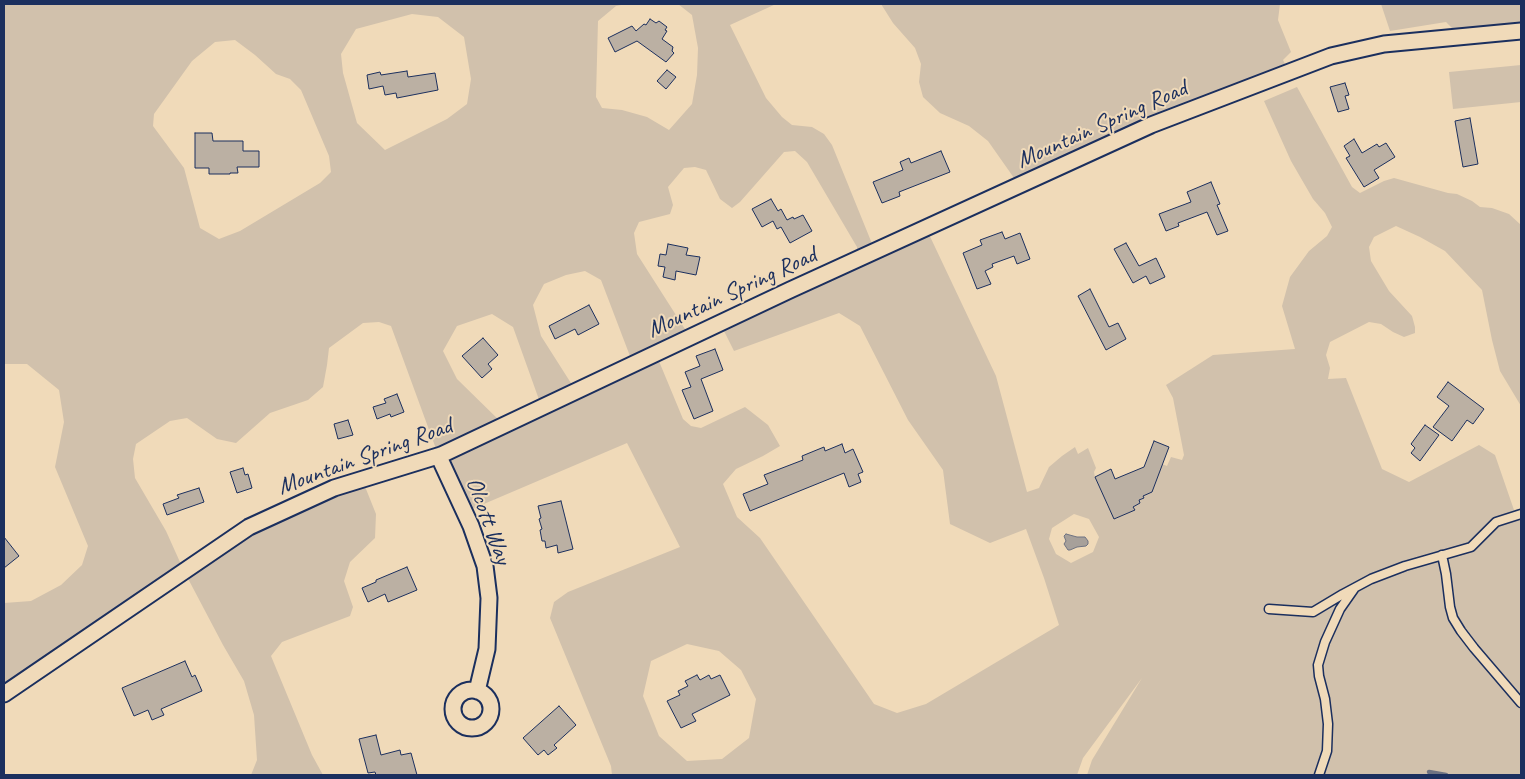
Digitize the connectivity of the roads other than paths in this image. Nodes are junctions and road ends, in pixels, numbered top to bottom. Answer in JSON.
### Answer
{"nodes":[{"id":1,"x":1521,"y":31,"type":"edge"},
{"id":2,"x":439,"y":457,"type":"junction"},
{"id":3,"x":1521,"y":514,"type":"edge"},
{"id":4,"x":1442,"y":555,"type":"junction"},
{"id":5,"x":1355,"y":587,"type":"junction"},
{"id":6,"x":1270,"y":609,"type":"dead end"},
{"id":7,"x":477,"y":691,"type":"dead end"},
{"id":8,"x":4,"y":694,"type":"edge"},
{"id":9,"x":1521,"y":703,"type":"edge"},
{"id":10,"x":1319,"y":775,"type":"edge"}],
"edges":[{"from":1,"to":2,"type":"street","name":"Mountain Spring Road"},
{"from":2,"to":7,"type":"street","name":"Olcott Way"},
{"from":2,"to":8,"type":"street","name":"Mountain Spring Road"},
{"from":3,"to":4,"type":"lane"},
{"from":4,"to":5,"type":"lane"},
{"from":4,"to":9,"type":"lane"},
{"from":5,"to":6,"type":"lane"},
{"from":5,"to":10,"type":"lane"}]}
